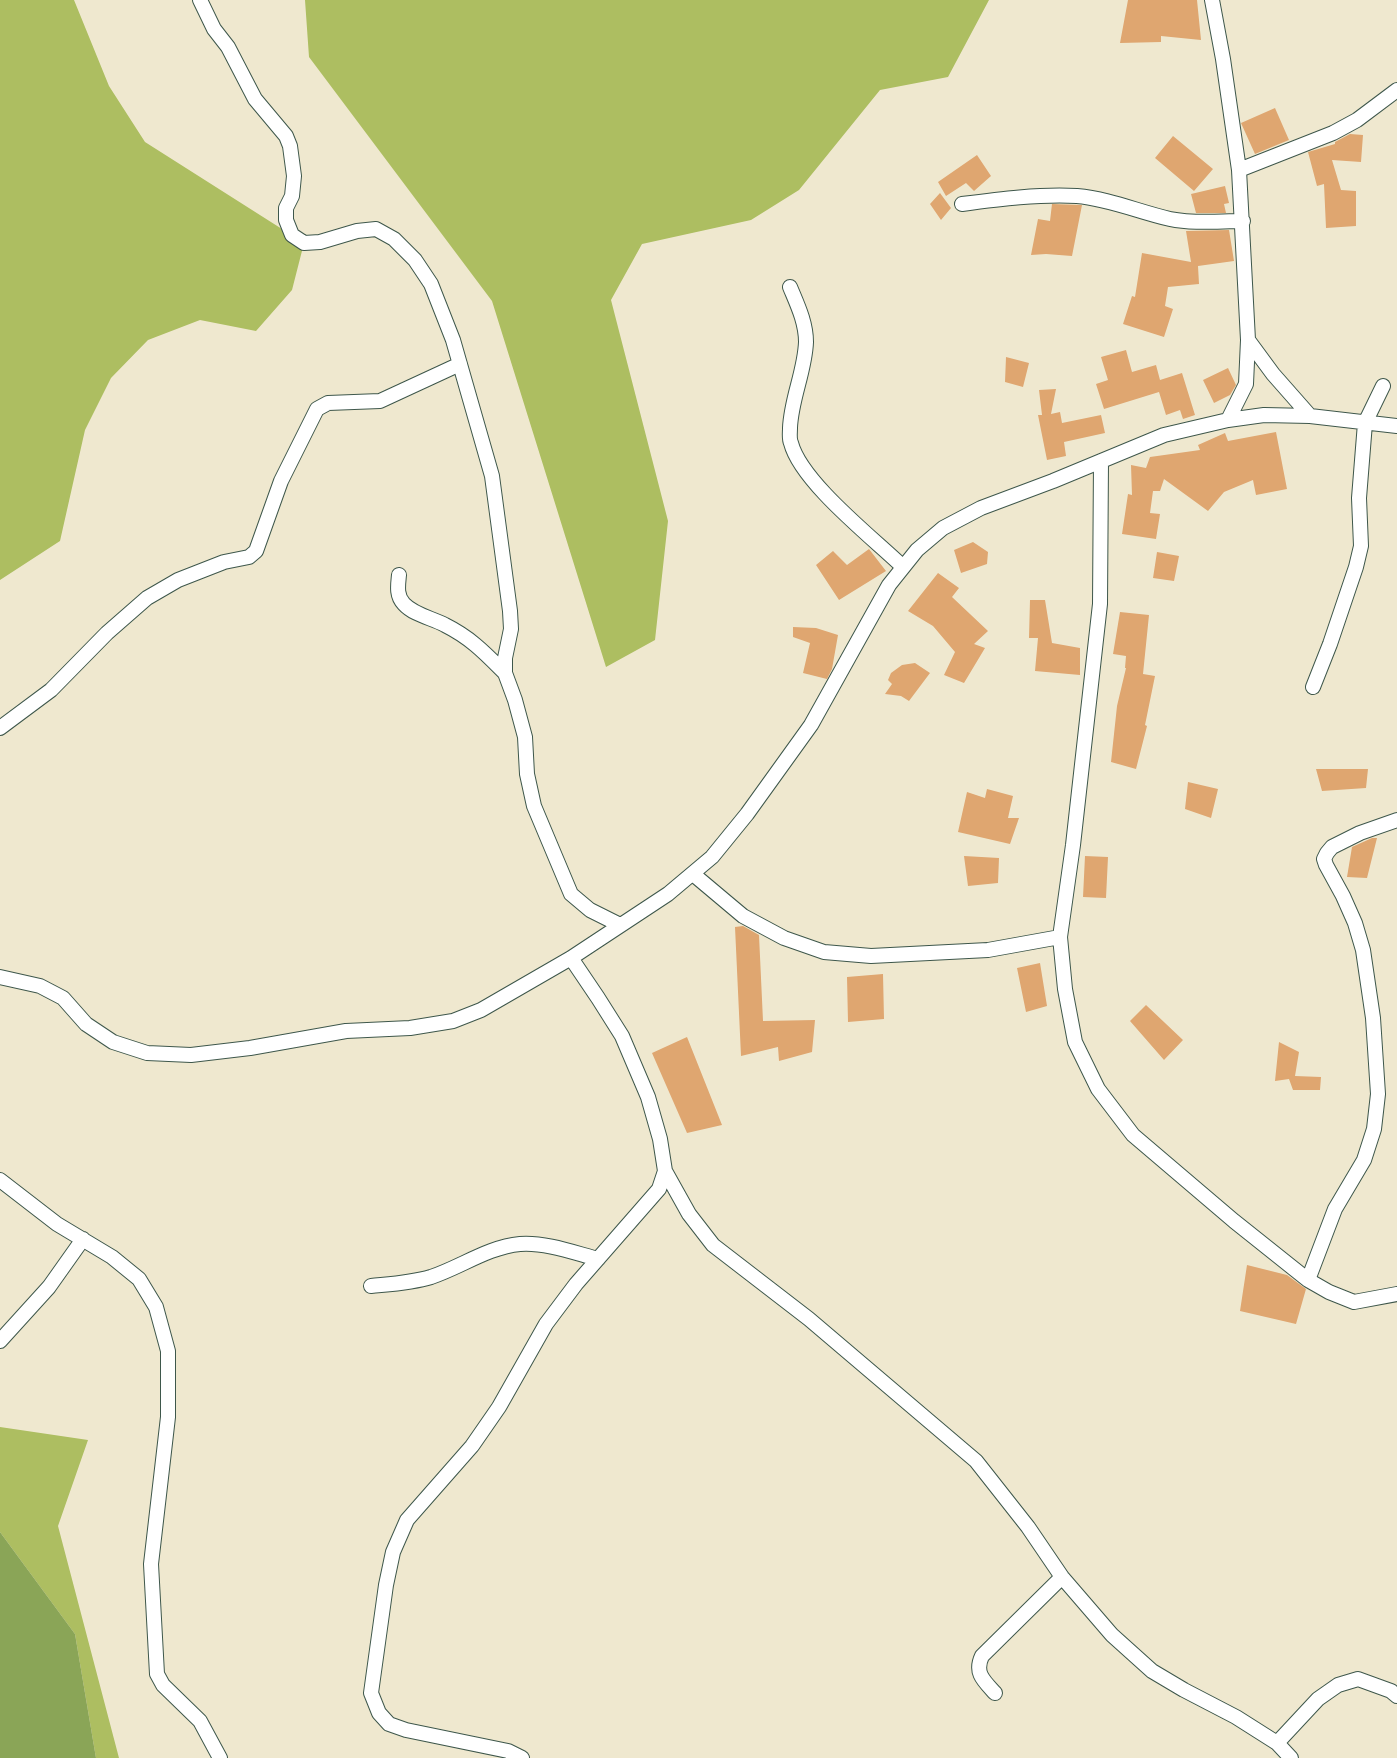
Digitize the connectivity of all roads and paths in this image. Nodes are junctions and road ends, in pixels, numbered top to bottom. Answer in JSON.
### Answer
{"nodes":[{"id":1,"x":200,"y":0,"type":"edge"},
{"id":2,"x":1212,"y":0,"type":"edge"},
{"id":3,"x":1397,"y":90,"type":"edge"},
{"id":4,"x":1239,"y":170,"type":"junction"},
{"id":5,"x":962,"y":204,"type":"dead end"},
{"id":6,"x":1243,"y":221,"type":"junction"},
{"id":7,"x":790,"y":287,"type":"dead end"},
{"id":8,"x":1248,"y":340,"type":"junction"},
{"id":9,"x":460,"y":364,"type":"junction"},
{"id":10,"x":1383,"y":386,"type":"dead end"},
{"id":11,"x":1310,"y":416,"type":"junction"},
{"id":12,"x":1228,"y":420,"type":"junction"},
{"id":13,"x":1365,"y":423,"type":"junction"},
{"id":14,"x":1397,"y":426,"type":"edge"},
{"id":15,"x":1101,"y":461,"type":"junction"},
{"id":16,"x":904,"y":567,"type":"junction"},
{"id":17,"x":399,"y":574,"type":"dead end"},
{"id":18,"x":504,"y":673,"type":"junction"},
{"id":19,"x":1313,"y":687,"type":"dead end"},
{"id":20,"x":0,"y":728,"type":"edge"},
{"id":21,"x":1397,"y":820,"type":"edge"},
{"id":22,"x":693,"y":874,"type":"junction"},
{"id":23,"x":620,"y":925,"type":"junction"},
{"id":24,"x":1060,"y":937,"type":"junction"},
{"id":25,"x":570,"y":958,"type":"junction"},
{"id":26,"x":0,"y":977,"type":"edge"},
{"id":27,"x":665,"y":1171,"type":"junction"},
{"id":28,"x":0,"y":1180,"type":"edge"},
{"id":29,"x":83,"y":1239,"type":"junction"},
{"id":30,"x":598,"y":1259,"type":"junction"},
{"id":31,"x":1308,"y":1280,"type":"junction"},
{"id":32,"x":371,"y":1286,"type":"dead end"},
{"id":33,"x":1397,"y":1294,"type":"edge"},
{"id":34,"x":0,"y":1342,"type":"edge"},
{"id":35,"x":1062,"y":1578,"type":"junction"},
{"id":36,"x":994,"y":1694,"type":"dead end"},
{"id":37,"x":1397,"y":1696,"type":"edge"},
{"id":38,"x":1277,"y":1743,"type":"junction"},
{"id":39,"x":220,"y":1758,"type":"edge"},
{"id":40,"x":522,"y":1758,"type":"edge"},
{"id":41,"x":1291,"y":1758,"type":"edge"}],
"edges":[{"from":1,"to":9,"type":"street"},
{"from":2,"to":4,"type":"street"},
{"from":3,"to":4,"type":"street"},
{"from":4,"to":6,"type":"street"},
{"from":5,"to":6,"type":"street"},
{"from":6,"to":8,"type":"street"},
{"from":7,"to":16,"type":"street"},
{"from":8,"to":11,"type":"street"},
{"from":8,"to":12,"type":"street"},
{"from":9,"to":18,"type":"street"},
{"from":9,"to":20,"type":"street"},
{"from":10,"to":13,"type":"street"},
{"from":11,"to":12,"type":"street"},
{"from":11,"to":13,"type":"street"},
{"from":12,"to":15,"type":"street"},
{"from":13,"to":14,"type":"street"},
{"from":13,"to":19,"type":"street"},
{"from":15,"to":16,"type":"street"},
{"from":15,"to":24,"type":"street"},
{"from":16,"to":22,"type":"street"},
{"from":17,"to":18,"type":"street"},
{"from":18,"to":23,"type":"street"},
{"from":21,"to":31,"type":"street"},
{"from":22,"to":23,"type":"street"},
{"from":22,"to":24,"type":"street"},
{"from":23,"to":25,"type":"street"},
{"from":24,"to":31,"type":"street"},
{"from":25,"to":26,"type":"street"},
{"from":25,"to":27,"type":"street"},
{"from":27,"to":30,"type":"street"},
{"from":27,"to":35,"type":"street"},
{"from":28,"to":29,"type":"street"},
{"from":29,"to":34,"type":"street"},
{"from":29,"to":39,"type":"street"},
{"from":30,"to":32,"type":"street"},
{"from":30,"to":40,"type":"street"},
{"from":31,"to":33,"type":"street"},
{"from":35,"to":36,"type":"street"},
{"from":35,"to":38,"type":"street"},
{"from":37,"to":38,"type":"street"},
{"from":38,"to":41,"type":"street"}]}
